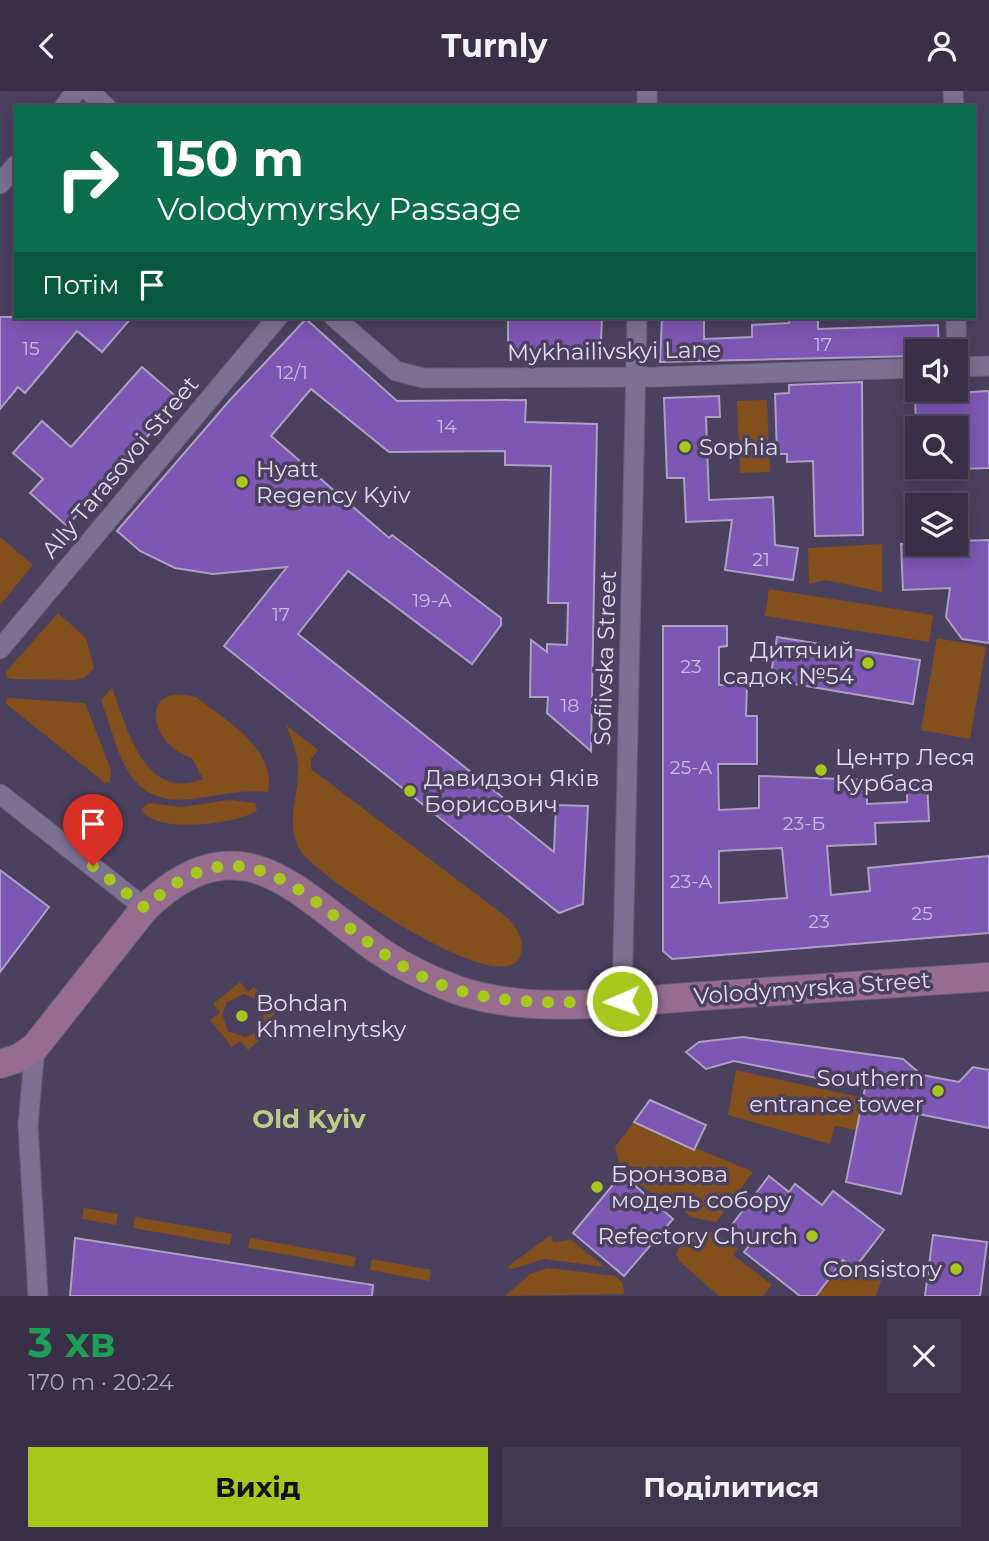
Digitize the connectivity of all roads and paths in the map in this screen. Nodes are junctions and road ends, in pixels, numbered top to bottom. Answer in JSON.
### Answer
{"nodes":[{"id":1,"x":89,"y":91,"type":"edge"},
{"id":2,"x":104,"y":105,"type":"edge"},
{"id":3,"x":14,"y":167,"type":"edge"},
{"id":4,"x":0,"y":184,"type":"edge"},
{"id":5,"x":276,"y":319,"type":"edge"},
{"id":6,"x":336,"y":319,"type":"edge"},
{"id":7,"x":638,"y":319,"type":"edge"},
{"id":8,"x":956,"y":319,"type":"edge"},
{"id":9,"x":956,"y":339,"type":"edge"},
{"id":10,"x":989,"y":366,"type":"edge"},
{"id":11,"x":968,"y":367,"type":"edge"},
{"id":12,"x":905,"y":368,"type":"edge"},
{"id":13,"x":635,"y":377,"type":"junction"},
{"id":14,"x":0,"y":649,"type":"edge"},
{"id":15,"x":0,"y":794,"type":"edge"},
{"id":16,"x":145,"y":908,"type":"junction"},
{"id":17,"x":989,"y":977,"type":"edge"},
{"id":18,"x":622,"y":1001,"type":"junction"},
{"id":19,"x":35,"y":1047,"type":"junction"},
{"id":20,"x":0,"y":1064,"type":"edge"},
{"id":21,"x":38,"y":1296,"type":"edge"}],
"edges":[{"from":1,"to":2,"type":"street"},
{"from":3,"to":4,"type":"street"},
{"from":5,"to":14,"type":"street","name":"Ally Tarasovoi Street"},
{"from":6,"to":13,"type":"street","name":"Mykhailivskyi Lane"},
{"from":7,"to":13,"type":"street","name":"Sofiivska Street"},
{"from":8,"to":9,"type":"street"},
{"from":10,"to":11,"type":"street"},
{"from":12,"to":13,"type":"street","name":"Mykhailivskyi Lane"},
{"from":13,"to":18,"type":"street","name":"Sofiivska Street"},
{"from":15,"to":16,"type":"street"},
{"from":16,"to":18,"type":"main road","name":"Volodymyrska Street"},
{"from":16,"to":19,"type":"main road","name":"Volodymyrska Street"},
{"from":17,"to":18,"type":"main road","name":"Volodymyrska Street"},
{"from":19,"to":20,"type":"main road","name":"Volodymyrska Street"},
{"from":19,"to":21,"type":"street"}]}
